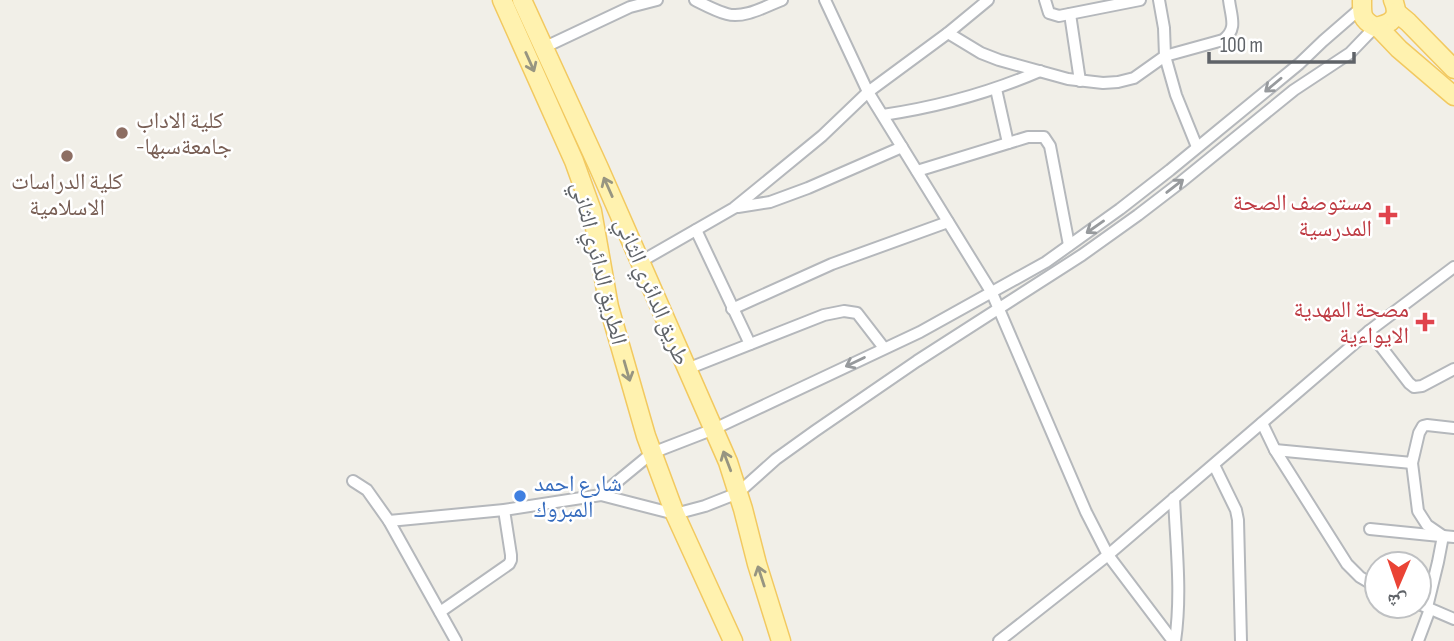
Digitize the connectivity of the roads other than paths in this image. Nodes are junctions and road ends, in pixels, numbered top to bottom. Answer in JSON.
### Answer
{"nodes":[{"id":1,"x":502,"y":0,"type":"edge"},
{"id":2,"x":522,"y":0,"type":"edge"},
{"id":3,"x":657,"y":0,"type":"edge"},
{"id":4,"x":695,"y":0,"type":"edge"},
{"id":5,"x":782,"y":0,"type":"edge"},
{"id":6,"x":825,"y":0,"type":"edge"},
{"id":7,"x":1045,"y":0,"type":"edge"},
{"id":8,"x":1140,"y":0,"type":"edge"},
{"id":9,"x":1160,"y":0,"type":"edge"},
{"id":10,"x":1229,"y":0,"type":"edge"},
{"id":11,"x":984,"y":1,"type":"edge"},
{"id":12,"x":1363,"y":3,"type":"edge"},
{"id":13,"x":1398,"y":5,"type":"edge"},
{"id":14,"x":1070,"y":13,"type":"junction"},
{"id":15,"x":1376,"y":27,"type":"junction"},
{"id":16,"x":948,"y":33,"type":"junction"},
{"id":17,"x":543,"y":47,"type":"junction"},
{"id":18,"x":1165,"y":56,"type":"junction"},
{"id":19,"x":1454,"y":69,"type":"edge"},
{"id":20,"x":1040,"y":71,"type":"junction"},
{"id":21,"x":1080,"y":81,"type":"junction"},
{"id":22,"x":996,"y":89,"type":"junction"},
{"id":23,"x":868,"y":92,"type":"junction"},
{"id":24,"x":1454,"y":96,"type":"edge"},
{"id":25,"x":883,"y":115,"type":"junction"},
{"id":26,"x":1008,"y":143,"type":"junction"},
{"id":27,"x":902,"y":147,"type":"junction"},
{"id":28,"x":1197,"y":147,"type":"junction"},
{"id":29,"x":917,"y":171,"type":"junction"},
{"id":30,"x":734,"y":208,"type":"junction"},
{"id":31,"x":948,"y":222,"type":"junction"},
{"id":32,"x":696,"y":230,"type":"junction"},
{"id":33,"x":1069,"y":245,"type":"junction"},
{"id":34,"x":640,"y":262,"type":"junction"},
{"id":35,"x":1454,"y":267,"type":"edge"},
{"id":36,"x":992,"y":293,"type":"junction"},
{"id":37,"x":998,"y":308,"type":"junction"},
{"id":38,"x":732,"y":309,"type":"junction"},
{"id":39,"x":1369,"y":331,"type":"junction"},
{"id":40,"x":750,"y":344,"type":"junction"},
{"id":41,"x":884,"y":348,"type":"junction"},
{"id":42,"x":687,"y":369,"type":"junction"},
{"id":43,"x":1454,"y":369,"type":"edge"},
{"id":44,"x":1262,"y":423,"type":"junction"},
{"id":45,"x":1454,"y":428,"type":"edge"},
{"id":46,"x":714,"y":429,"type":"junction"},
{"id":47,"x":1275,"y":450,"type":"junction"},
{"id":48,"x":652,"y":453,"type":"junction"},
{"id":49,"x":1412,"y":463,"type":"junction"},
{"id":50,"x":1214,"y":464,"type":"junction"},
{"id":51,"x":353,"y":481,"type":"dead end"},
{"id":52,"x":738,"y":493,"type":"junction"},
{"id":53,"x":601,"y":495,"type":"junction"},
{"id":54,"x":1174,"y":498,"type":"junction"},
{"id":55,"x":504,"y":510,"type":"junction"},
{"id":56,"x":675,"y":514,"type":"junction"},
{"id":57,"x":389,"y":521,"type":"junction"},
{"id":58,"x":1370,"y":529,"type":"dead end"},
{"id":59,"x":1448,"y":537,"type":"edge"},
{"id":60,"x":1108,"y":555,"type":"junction"},
{"id":61,"x":1433,"y":579,"type":"edge"},
{"id":62,"x":1363,"y":580,"type":"edge"},
{"id":63,"x":1433,"y":610,"type":"edge"},
{"id":64,"x":440,"y":612,"type":"junction"},
{"id":65,"x":1454,"y":619,"type":"edge"},
{"id":66,"x":1422,"y":620,"type":"edge"},
{"id":67,"x":456,"y":641,"type":"edge"},
{"id":68,"x":733,"y":641,"type":"edge"},
{"id":69,"x":781,"y":641,"type":"edge"},
{"id":70,"x":999,"y":641,"type":"edge"},
{"id":71,"x":1174,"y":641,"type":"edge"},
{"id":72,"x":1241,"y":641,"type":"edge"},
{"id":73,"x":1418,"y":641,"type":"edge"}],
"edges":[{"from":1,"to":48,"type":"main road","name":"الطريق الدائري الثاني","one_way":true},
{"from":2,"to":17,"type":"main road","name":"طريق الدائري الثاني"},
{"from":3,"to":17,"type":"street"},
{"from":4,"to":5,"type":"street"},
{"from":6,"to":23,"type":"street"},
{"from":7,"to":14,"type":"street"},
{"from":8,"to":14,"type":"street"},
{"from":9,"to":18,"type":"street"},
{"from":10,"to":18,"type":"street"},
{"from":11,"to":16,"type":"street"},
{"from":12,"to":15,"type":"main road"},
{"from":12,"to":28,"type":"street","one_way":true},
{"from":13,"to":15,"type":"main road"},
{"from":13,"to":19,"type":"main road"},
{"from":14,"to":21,"type":"street"},
{"from":15,"to":24,"type":"main road"},
{"from":37,"to":15,"type":"street","one_way":true},
{"from":16,"to":20,"type":"street"},
{"from":16,"to":23,"type":"street"},
{"from":34,"to":17,"type":"main road","name":"طريق الدائري الثاني","one_way":true},
{"from":18,"to":21,"type":"street"},
{"from":18,"to":28,"type":"street"},
{"from":20,"to":21,"type":"street"},
{"from":20,"to":22,"type":"street"},
{"from":22,"to":25,"type":"street"},
{"from":22,"to":26,"type":"street"},
{"from":23,"to":25,"type":"street"},
{"from":23,"to":30,"type":"street"},
{"from":25,"to":27,"type":"street"},
{"from":26,"to":29,"type":"street"},
{"from":26,"to":33,"type":"street"},
{"from":27,"to":29,"type":"street"},
{"from":27,"to":30,"type":"street"},
{"from":28,"to":33,"type":"street","one_way":true},
{"from":29,"to":31,"type":"street"},
{"from":30,"to":32,"type":"street"},
{"from":31,"to":36,"type":"street"},
{"from":31,"to":38,"type":"street"},
{"from":32,"to":34,"type":"street"},
{"from":32,"to":38,"type":"street"},
{"from":33,"to":36,"type":"street"},
{"from":34,"to":42,"type":"main road","name":"طريق الدائري الثاني"},
{"from":35,"to":39,"type":"street"},
{"from":36,"to":37,"type":"street"},
{"from":36,"to":41,"type":"street"},
{"from":37,"to":52,"type":"street"},
{"from":37,"to":60,"type":"street"},
{"from":38,"to":40,"type":"street"},
{"from":39,"to":43,"type":"street"},
{"from":39,"to":44,"type":"street"},
{"from":40,"to":41,"type":"street"},
{"from":40,"to":42,"type":"street"},
{"from":41,"to":46,"type":"street","one_way":true},
{"from":42,"to":46,"type":"main road","name":"طريق الدائري الثاني"},
{"from":44,"to":47,"type":"street"},
{"from":44,"to":50,"type":"street"},
{"from":45,"to":49,"type":"street"},
{"from":46,"to":48,"type":"street"},
{"from":52,"to":46,"type":"main road","name":"طريق الدائري الثاني","one_way":true},
{"from":47,"to":49,"type":"street"},
{"from":47,"to":62,"type":"street"},
{"from":48,"to":53,"type":"street"},
{"from":48,"to":56,"type":"main road","name":"الطريق الدائري الثاني"},
{"from":49,"to":59,"type":"street"},
{"from":50,"to":54,"type":"street"},
{"from":50,"to":72,"type":"street"},
{"from":51,"to":57,"type":"street"},
{"from":52,"to":56,"type":"street"},
{"from":69,"to":52,"type":"main road","one_way":true},
{"from":53,"to":55,"type":"street"},
{"from":53,"to":56,"type":"street"},
{"from":54,"to":60,"type":"street"},
{"from":54,"to":71,"type":"street"},
{"from":55,"to":57,"type":"street"},
{"from":55,"to":64,"type":"street"},
{"from":56,"to":68,"type":"main road"},
{"from":57,"to":64,"type":"street"},
{"from":58,"to":59,"type":"street"},
{"from":59,"to":61,"type":"street"},
{"from":60,"to":70,"type":"street"},
{"from":60,"to":71,"type":"street"},
{"from":63,"to":65,"type":"street"},
{"from":64,"to":67,"type":"street"},
{"from":66,"to":73,"type":"street"}]}
